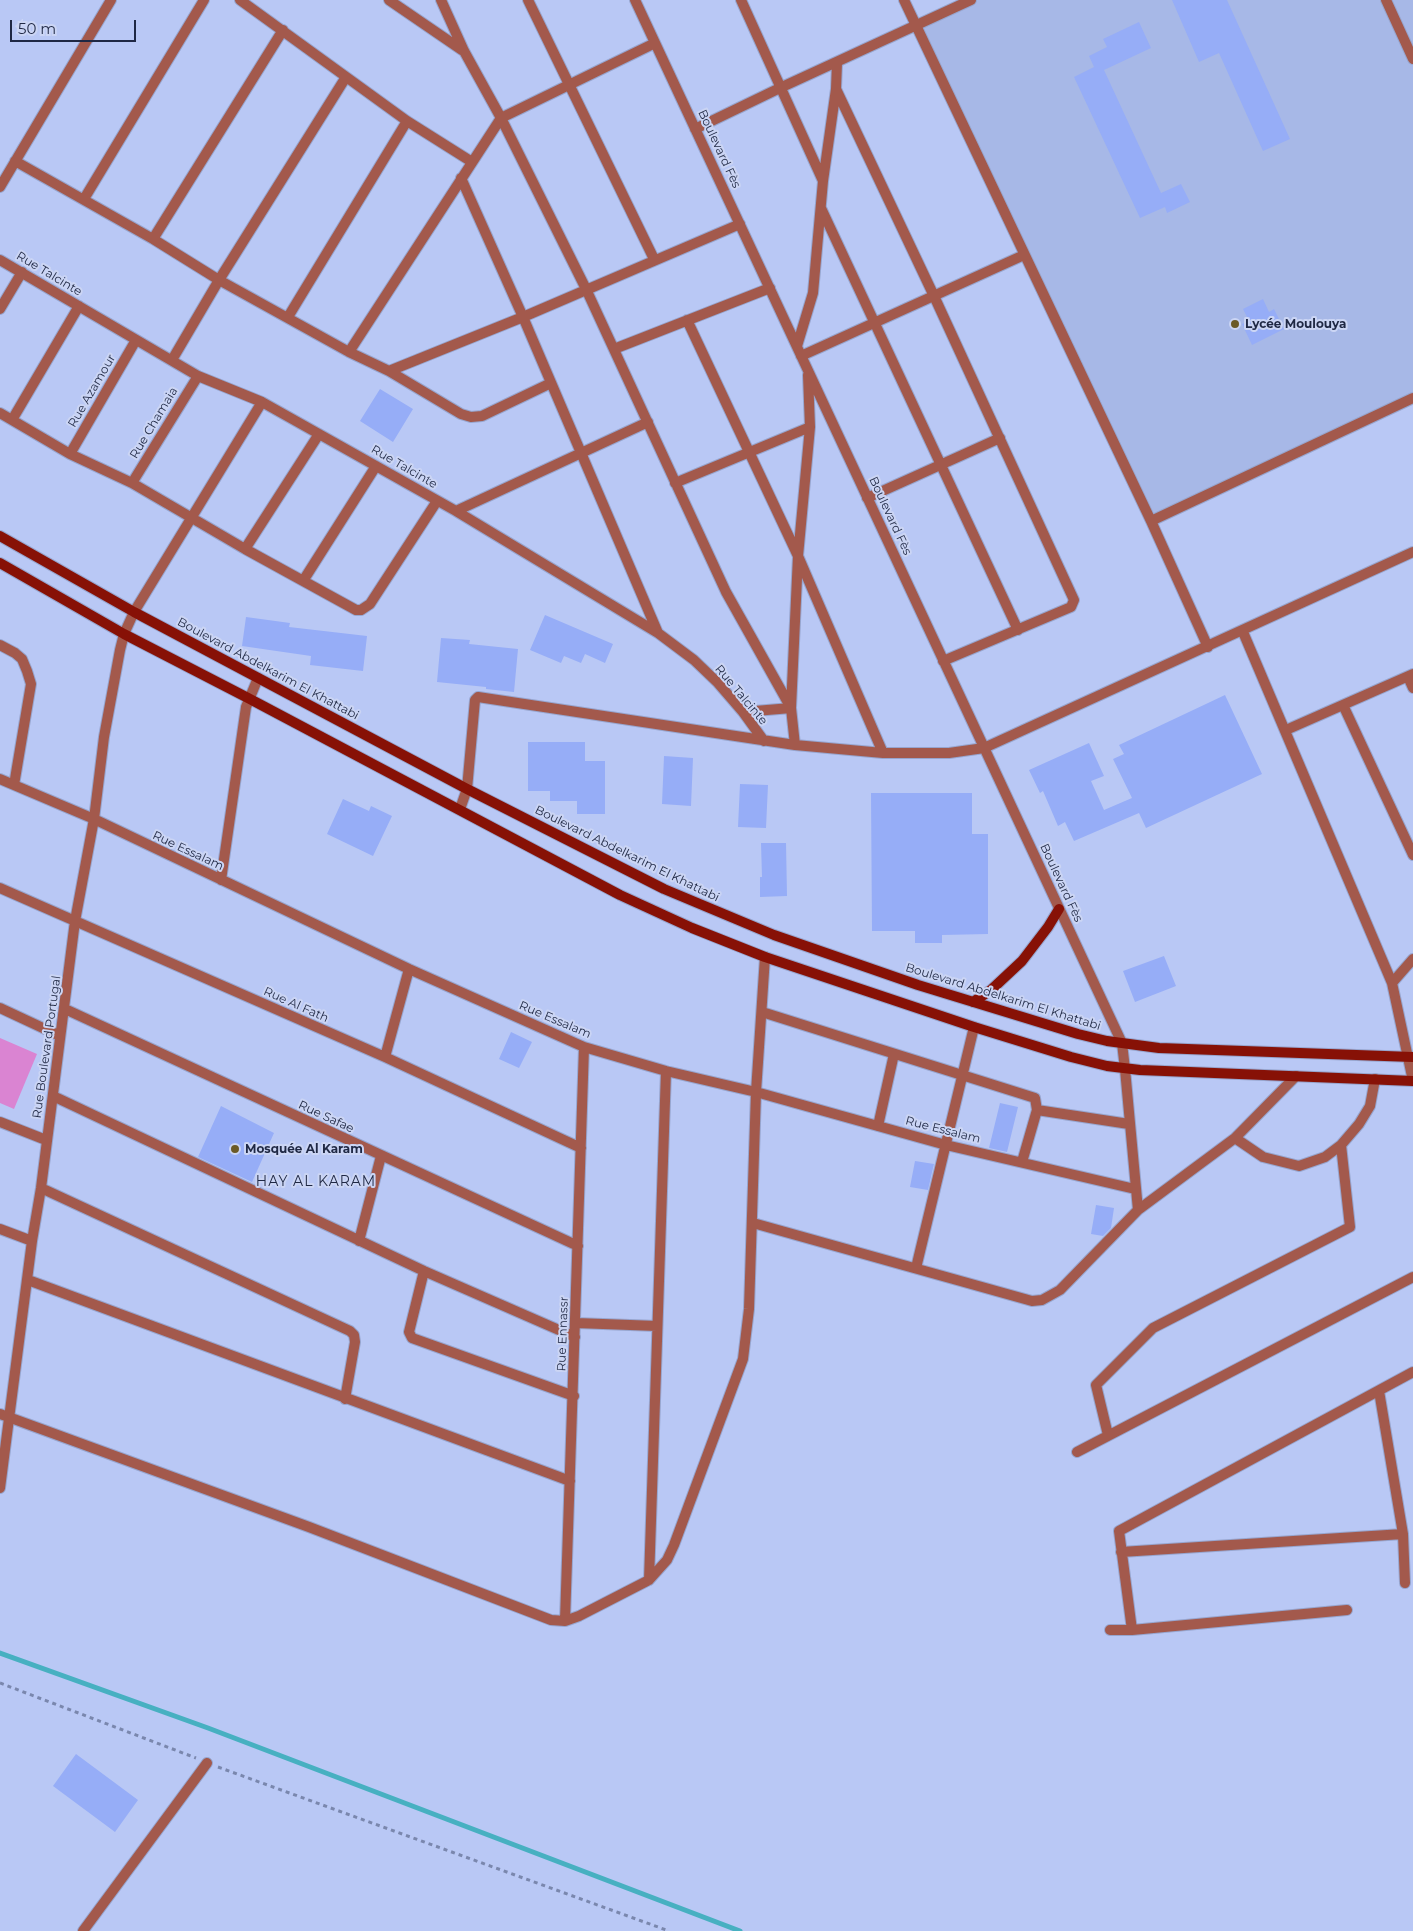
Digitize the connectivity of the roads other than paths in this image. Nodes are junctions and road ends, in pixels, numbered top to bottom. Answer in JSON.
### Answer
{"nodes":[{"id":1,"x":112,"y":0,"type":"edge"},
{"id":2,"x":204,"y":0,"type":"edge"},
{"id":3,"x":240,"y":0,"type":"edge"},
{"id":4,"x":388,"y":0,"type":"edge"},
{"id":5,"x":440,"y":0,"type":"edge"},
{"id":6,"x":528,"y":0,"type":"edge"},
{"id":7,"x":635,"y":0,"type":"edge"},
{"id":8,"x":742,"y":0,"type":"edge"},
{"id":9,"x":904,"y":0,"type":"edge"},
{"id":10,"x":971,"y":0,"type":"edge"},
{"id":11,"x":1386,"y":0,"type":"edge"},
{"id":12,"x":916,"y":26,"type":"junction"},
{"id":13,"x":282,"y":30,"type":"junction"},
{"id":14,"x":655,"y":43,"type":"junction"},
{"id":15,"x":464,"y":51,"type":"junction"},
{"id":16,"x":1413,"y":59,"type":"edge"},
{"id":17,"x":837,"y":63,"type":"junction"},
{"id":18,"x":346,"y":77,"type":"junction"},
{"id":19,"x":568,"y":84,"type":"junction"},
{"id":20,"x":782,"y":87,"type":"junction"},
{"id":21,"x":836,"y":89,"type":"junction"},
{"id":22,"x":501,"y":118,"type":"junction"},
{"id":23,"x":407,"y":121,"type":"junction"},
{"id":24,"x":695,"y":129,"type":"junction"},
{"id":25,"x":15,"y":161,"type":"junction"},
{"id":26,"x":472,"y":162,"type":"junction"},
{"id":27,"x":461,"y":178,"type":"junction"},
{"id":28,"x":823,"y":182,"type":"junction"},
{"id":29,"x":0,"y":187,"type":"edge"},
{"id":30,"x":84,"y":199,"type":"junction"},
{"id":31,"x":821,"y":208,"type":"junction"},
{"id":32,"x":740,"y":224,"type":"junction"},
{"id":33,"x":152,"y":239,"type":"junction"},
{"id":34,"x":1024,"y":254,"type":"junction"},
{"id":35,"x":654,"y":259,"type":"junction"},
{"id":36,"x":0,"y":260,"type":"edge"},
{"id":37,"x":22,"y":272,"type":"junction"},
{"id":38,"x":219,"y":280,"type":"junction"},
{"id":39,"x":770,"y":288,"type":"junction"},
{"id":40,"x":586,"y":289,"type":"junction"},
{"id":41,"x":934,"y":296,"type":"junction"},
{"id":42,"x":79,"y":306,"type":"junction"},
{"id":43,"x":0,"y":309,"type":"edge"},
{"id":44,"x":288,"y":317,"type":"junction"},
{"id":45,"x":523,"y":317,"type":"junction"},
{"id":46,"x":687,"y":320,"type":"junction"},
{"id":47,"x":875,"y":322,"type":"junction"},
{"id":48,"x":136,"y":340,"type":"junction"},
{"id":49,"x":614,"y":350,"type":"junction"},
{"id":50,"x":799,"y":351,"type":"junction"},
{"id":51,"x":349,"y":352,"type":"junction"},
{"id":52,"x":172,"y":360,"type":"junction"},
{"id":53,"x":388,"y":370,"type":"junction"},
{"id":54,"x":808,"y":370,"type":"junction"},
{"id":55,"x":198,"y":376,"type":"junction"},
{"id":56,"x":551,"y":383,"type":"junction"},
{"id":57,"x":1413,"y":398,"type":"edge"},
{"id":58,"x":262,"y":402,"type":"junction"},
{"id":59,"x":0,"y":413,"type":"edge"},
{"id":60,"x":12,"y":420,"type":"junction"},
{"id":61,"x":648,"y":422,"type":"junction"},
{"id":62,"x":810,"y":427,"type":"junction"},
{"id":63,"x":319,"y":434,"type":"junction"},
{"id":64,"x":1000,"y":438,"type":"junction"},
{"id":65,"x":749,"y":452,"type":"junction"},
{"id":66,"x":582,"y":453,"type":"junction"},
{"id":67,"x":70,"y":454,"type":"junction"},
{"id":68,"x":376,"y":466,"type":"junction"},
{"id":69,"x":940,"y":466,"type":"junction"},
{"id":70,"x":132,"y":483,"type":"junction"},
{"id":71,"x":675,"y":483,"type":"junction"},
{"id":72,"x":867,"y":498,"type":"junction"},
{"id":73,"x":437,"y":501,"type":"junction"},
{"id":74,"x":456,"y":511,"type":"junction"},
{"id":75,"x":191,"y":518,"type":"junction"},
{"id":76,"x":1151,"y":521,"type":"junction"},
{"id":77,"x":0,"y":536,"type":"edge"},
{"id":78,"x":245,"y":549,"type":"junction"},
{"id":79,"x":1413,"y":552,"type":"edge"},
{"id":80,"x":798,"y":556,"type":"junction"},
{"id":81,"x":0,"y":563,"type":"edge"},
{"id":82,"x":303,"y":581,"type":"junction"},
{"id":83,"x":134,"y":612,"type":"junction"},
{"id":84,"x":1018,"y":630,"type":"junction"},
{"id":85,"x":1242,"y":632,"type":"junction"},
{"id":86,"x":658,"y":633,"type":"junction"},
{"id":87,"x":124,"y":634,"type":"junction"},
{"id":88,"x":0,"y":645,"type":"edge"},
{"id":89,"x":1208,"y":647,"type":"junction"},
{"id":90,"x":943,"y":661,"type":"junction"},
{"id":91,"x":1410,"y":676,"type":"edge"},
{"id":92,"x":258,"y":678,"type":"junction"},
{"id":93,"x":1413,"y":688,"type":"edge"},
{"id":94,"x":248,"y":698,"type":"junction"},
{"id":95,"x":1343,"y":705,"type":"junction"},
{"id":96,"x":791,"y":708,"type":"junction"},
{"id":97,"x":743,"y":712,"type":"junction"},
{"id":98,"x":1286,"y":730,"type":"junction"},
{"id":99,"x":764,"y":741,"type":"junction"},
{"id":100,"x":795,"y":744,"type":"junction"},
{"id":101,"x":984,"y":748,"type":"junction"},
{"id":102,"x":883,"y":753,"type":"junction"},
{"id":103,"x":0,"y":779,"type":"edge"},
{"id":104,"x":14,"y":785,"type":"junction"},
{"id":105,"x":467,"y":789,"type":"junction"},
{"id":106,"x":460,"y":809,"type":"junction"},
{"id":107,"x":94,"y":819,"type":"junction"},
{"id":108,"x":1413,"y":854,"type":"edge"},
{"id":109,"x":221,"y":880,"type":"junction"},
{"id":110,"x":0,"y":888,"type":"edge"},
{"id":111,"x":1059,"y":909,"type":"junction"},
{"id":112,"x":75,"y":921,"type":"junction"},
{"id":113,"x":765,"y":957,"type":"junction"},
{"id":114,"x":1413,"y":959,"type":"edge"},
{"id":115,"x":409,"y":970,"type":"junction"},
{"id":116,"x":1392,"y":983,"type":"junction"},
{"id":117,"x":973,"y":1002,"type":"junction"},
{"id":118,"x":0,"y":1008,"type":"edge"},
{"id":119,"x":65,"y":1009,"type":"junction"},
{"id":120,"x":762,"y":1012,"type":"junction"},
{"id":121,"x":974,"y":1027,"type":"junction"},
{"id":122,"x":60,"y":1036,"type":"junction"},
{"id":123,"x":1122,"y":1043,"type":"junction"},
{"id":124,"x":584,"y":1047,"type":"junction"},
{"id":125,"x":894,"y":1054,"type":"junction"},
{"id":126,"x":385,"y":1057,"type":"junction"},
{"id":127,"x":1411,"y":1057,"type":"edge"},
{"id":128,"x":1125,"y":1069,"type":"junction"},
{"id":129,"x":666,"y":1071,"type":"junction"},
{"id":130,"x":963,"y":1076,"type":"junction"},
{"id":131,"x":1296,"y":1076,"type":"junction"},
{"id":132,"x":1376,"y":1079,"type":"junction"},
{"id":133,"x":1413,"y":1081,"type":"edge"},
{"id":134,"x":756,"y":1092,"type":"junction"},
{"id":135,"x":53,"y":1096,"type":"junction"},
{"id":136,"x":1038,"y":1110,"type":"junction"},
{"id":137,"x":0,"y":1122,"type":"edge"},
{"id":138,"x":1130,"y":1124,"type":"junction"},
{"id":139,"x":878,"y":1126,"type":"junction"},
{"id":140,"x":1235,"y":1138,"type":"junction"},
{"id":141,"x":46,"y":1140,"type":"junction"},
{"id":142,"x":946,"y":1145,"type":"junction"},
{"id":143,"x":1341,"y":1145,"type":"junction"},
{"id":144,"x":581,"y":1148,"type":"junction"},
{"id":145,"x":380,"y":1156,"type":"junction"},
{"id":146,"x":1022,"y":1162,"type":"junction"},
{"id":147,"x":41,"y":1188,"type":"junction"},
{"id":148,"x":1135,"y":1189,"type":"junction"},
{"id":149,"x":1138,"y":1210,"type":"junction"},
{"id":150,"x":753,"y":1223,"type":"junction"},
{"id":151,"x":0,"y":1229,"type":"edge"},
{"id":152,"x":32,"y":1241,"type":"junction"},
{"id":153,"x":359,"y":1241,"type":"junction"},
{"id":154,"x":578,"y":1246,"type":"junction"},
{"id":155,"x":916,"y":1268,"type":"junction"},
{"id":156,"x":424,"y":1271,"type":"junction"},
{"id":157,"x":1413,"y":1277,"type":"edge"},
{"id":158,"x":28,"y":1280,"type":"junction"},
{"id":159,"x":576,"y":1323,"type":"junction"},
{"id":160,"x":656,"y":1326,"type":"junction"},
{"id":161,"x":575,"y":1337,"type":"junction"},
{"id":162,"x":1413,"y":1372,"type":"edge"},
{"id":163,"x":1379,"y":1391,"type":"junction"},
{"id":164,"x":574,"y":1396,"type":"junction"},
{"id":165,"x":344,"y":1399,"type":"junction"},
{"id":166,"x":5,"y":1416,"type":"edge"},
{"id":167,"x":1108,"y":1436,"type":"junction"},
{"id":168,"x":1077,"y":1452,"type":"dead end"},
{"id":169,"x":570,"y":1481,"type":"junction"},
{"id":170,"x":0,"y":1488,"type":"edge"},
{"id":171,"x":1403,"y":1534,"type":"junction"},
{"id":172,"x":1122,"y":1552,"type":"junction"},
{"id":173,"x":649,"y":1580,"type":"junction"},
{"id":174,"x":1405,"y":1583,"type":"dead end"},
{"id":175,"x":1347,"y":1610,"type":"dead end"},
{"id":176,"x":565,"y":1621,"type":"junction"},
{"id":177,"x":1110,"y":1630,"type":"dead end"},
{"id":178,"x":1132,"y":1630,"type":"junction"},
{"id":179,"x":207,"y":1763,"type":"road end"},
{"id":180,"x":83,"y":1931,"type":"edge"}],
"edges":[{"from":1,"to":25,"type":"street"},
{"from":2,"to":30,"type":"street"},
{"from":3,"to":13,"type":"street"},
{"from":4,"to":15,"type":"street"},
{"from":5,"to":15,"type":"street"},
{"from":6,"to":19,"type":"street"},
{"from":7,"to":14,"type":"street","name":"Boulevard Fès"},
{"from":8,"to":20,"type":"street"},
{"from":9,"to":12,"type":"street"},
{"from":10,"to":12,"type":"street"},
{"from":11,"to":16,"type":"street"},
{"from":12,"to":17,"type":"street"},
{"from":12,"to":34,"type":"street"},
{"from":13,"to":18,"type":"street"},
{"from":13,"to":33,"type":"street"},
{"from":14,"to":19,"type":"street"},
{"from":14,"to":24,"type":"street","name":"Boulevard Fès"},
{"from":15,"to":22,"type":"street"},
{"from":17,"to":20,"type":"street"},
{"from":17,"to":21,"type":"street"},
{"from":18,"to":23,"type":"street"},
{"from":18,"to":38,"type":"street"},
{"from":19,"to":22,"type":"street"},
{"from":19,"to":35,"type":"street"},
{"from":20,"to":24,"type":"street"},
{"from":20,"to":28,"type":"street"},
{"from":21,"to":28,"type":"street"},
{"from":21,"to":41,"type":"street"},
{"from":22,"to":26,"type":"street"},
{"from":22,"to":40,"type":"street"},
{"from":23,"to":26,"type":"street"},
{"from":23,"to":44,"type":"street"},
{"from":24,"to":32,"type":"street","name":"Boulevard Fès"},
{"from":25,"to":29,"type":"street"},
{"from":25,"to":30,"type":"street"},
{"from":26,"to":27,"type":"street"},
{"from":27,"to":45,"type":"street"},
{"from":27,"to":51,"type":"street"},
{"from":28,"to":31,"type":"street"},
{"from":30,"to":33,"type":"street"},
{"from":31,"to":47,"type":"street"},
{"from":31,"to":50,"type":"street"},
{"from":32,"to":35,"type":"street"},
{"from":32,"to":39,"type":"street","name":"Boulevard Fès"},
{"from":33,"to":38,"type":"street"},
{"from":34,"to":41,"type":"street"},
{"from":34,"to":76,"type":"street"},
{"from":35,"to":40,"type":"street"},
{"from":36,"to":37,"type":"street","name":"Rue Talcinte"},
{"from":37,"to":42,"type":"street","name":"Rue Talcinte"},
{"from":37,"to":43,"type":"street"},
{"from":38,"to":44,"type":"street"},
{"from":38,"to":52,"type":"street"},
{"from":39,"to":46,"type":"street"},
{"from":39,"to":50,"type":"street","name":"Boulevard Fès"},
{"from":40,"to":45,"type":"street"},
{"from":40,"to":49,"type":"street"},
{"from":41,"to":47,"type":"street"},
{"from":41,"to":64,"type":"street"},
{"from":42,"to":48,"type":"street","name":"Rue Talcinte"},
{"from":42,"to":60,"type":"street"},
{"from":44,"to":51,"type":"street"},
{"from":45,"to":53,"type":"street"},
{"from":45,"to":56,"type":"street"},
{"from":46,"to":49,"type":"street"},
{"from":46,"to":65,"type":"street"},
{"from":47,"to":50,"type":"street"},
{"from":47,"to":69,"type":"street"},
{"from":48,"to":52,"type":"street","name":"Rue Talcinte"},
{"from":48,"to":67,"type":"street","name":"Rue Azamour"},
{"from":49,"to":61,"type":"street"},
{"from":50,"to":54,"type":"street","name":"Boulevard Fès"},
{"from":51,"to":53,"type":"street"},
{"from":52,"to":55,"type":"street","name":"Rue Talcinte"},
{"from":53,"to":56,"type":"street"},
{"from":54,"to":62,"type":"street"},
{"from":54,"to":72,"type":"street","name":"Boulevard Fès"},
{"from":55,"to":58,"type":"street","name":"Rue Talcinte"},
{"from":55,"to":70,"type":"street","name":"Rue Chamaia"},
{"from":56,"to":66,"type":"street"},
{"from":57,"to":76,"type":"street"},
{"from":58,"to":63,"type":"street","name":"Rue Talcinte"},
{"from":58,"to":75,"type":"street","name":"Rue Boulevard Portugal"},
{"from":59,"to":60,"type":"street"},
{"from":60,"to":67,"type":"street"},
{"from":61,"to":66,"type":"street"},
{"from":61,"to":71,"type":"street"},
{"from":62,"to":65,"type":"street"},
{"from":62,"to":80,"type":"street"},
{"from":63,"to":68,"type":"street","name":"Rue Talcinte"},
{"from":63,"to":78,"type":"street"},
{"from":64,"to":69,"type":"street"},
{"from":64,"to":84,"type":"street"},
{"from":65,"to":71,"type":"street"},
{"from":65,"to":80,"type":"street"},
{"from":66,"to":74,"type":"street"},
{"from":66,"to":86,"type":"street"},
{"from":67,"to":70,"type":"street"},
{"from":68,"to":73,"type":"street","name":"Rue Talcinte"},
{"from":68,"to":82,"type":"street"},
{"from":69,"to":72,"type":"street"},
{"from":69,"to":84,"type":"street"},
{"from":70,"to":75,"type":"street"},
{"from":71,"to":96,"type":"street"},
{"from":72,"to":90,"type":"street","name":"Boulevard Fès"},
{"from":73,"to":74,"type":"street","name":"Rue Talcinte"},
{"from":73,"to":82,"type":"street"},
{"from":74,"to":86,"type":"street","name":"Rue Talcinte"},
{"from":75,"to":78,"type":"street"},
{"from":75,"to":83,"type":"street","name":"Rue Boulevard Portugal"},
{"from":76,"to":89,"type":"street"},
{"from":77,"to":83,"type":"street","name":"Boulevard Abdelkarim El Khattabi"},
{"from":78,"to":82,"type":"street"},
{"from":79,"to":85,"type":"street"},
{"from":80,"to":96,"type":"street"},
{"from":80,"to":102,"type":"street"},
{"from":81,"to":87,"type":"street"},
{"from":83,"to":87,"type":"street","name":"Rue Boulevard Portugal"},
{"from":83,"to":92,"type":"street","name":"Boulevard Abdelkarim El Khattabi"},
{"from":84,"to":90,"type":"street"},
{"from":85,"to":89,"type":"street"},
{"from":85,"to":98,"type":"street"},
{"from":86,"to":97,"type":"street","name":"Rue Talcinte"},
{"from":87,"to":94,"type":"street"},
{"from":87,"to":107,"type":"street","name":"Rue Boulevard Portugal"},
{"from":88,"to":104,"type":"street"},
{"from":89,"to":101,"type":"street"},
{"from":90,"to":101,"type":"street","name":"Boulevard Fès"},
{"from":91,"to":93,"type":"street"},
{"from":91,"to":95,"type":"street"},
{"from":92,"to":94,"type":"street"},
{"from":92,"to":105,"type":"street","name":"Boulevard Abdelkarim El Khattabi"},
{"from":94,"to":106,"type":"street"},
{"from":94,"to":109,"type":"street"},
{"from":95,"to":98,"type":"street"},
{"from":95,"to":108,"type":"street"},
{"from":96,"to":97,"type":"street"},
{"from":96,"to":100,"type":"street"},
{"from":97,"to":99,"type":"street","name":"Rue Talcinte"},
{"from":98,"to":116,"type":"street"},
{"from":99,"to":100,"type":"street"},
{"from":99,"to":105,"type":"street"},
{"from":100,"to":102,"type":"street"},
{"from":101,"to":102,"type":"street"},
{"from":101,"to":111,"type":"street","name":"Boulevard Fès"},
{"from":103,"to":104,"type":"street","name":"Rue Essalam"},
{"from":104,"to":107,"type":"street","name":"Rue Essalam"},
{"from":105,"to":106,"type":"street"},
{"from":105,"to":117,"type":"street","name":"Boulevard Abdelkarim El Khattabi"},
{"from":106,"to":113,"type":"street"},
{"from":107,"to":109,"type":"street","name":"Rue Essalam"},
{"from":107,"to":112,"type":"street","name":"Rue Boulevard Portugal"},
{"from":109,"to":115,"type":"street","name":"Rue Essalam"},
{"from":110,"to":112,"type":"street","name":"Rue Al Fath"},
{"from":111,"to":117,"type":"street"},
{"from":111,"to":123,"type":"street","name":"Boulevard Fès"},
{"from":112,"to":119,"type":"street","name":"Rue Boulevard Portugal"},
{"from":112,"to":126,"type":"street","name":"Rue Al Fath"},
{"from":113,"to":120,"type":"street"},
{"from":113,"to":121,"type":"street"},
{"from":114,"to":116,"type":"street"},
{"from":115,"to":124,"type":"street","name":"Rue Essalam"},
{"from":115,"to":126,"type":"street"},
{"from":116,"to":127,"type":"street"},
{"from":117,"to":123,"type":"street","name":"Boulevard Abdelkarim El Khattabi"},
{"from":118,"to":122,"type":"street"},
{"from":119,"to":122,"type":"street","name":"Rue Boulevard Portugal"},
{"from":119,"to":145,"type":"street","name":"Rue Safae"},
{"from":120,"to":125,"type":"street"},
{"from":120,"to":134,"type":"street"},
{"from":121,"to":128,"type":"street"},
{"from":121,"to":130,"type":"street"},
{"from":122,"to":135,"type":"street","name":"Rue Boulevard Portugal"},
{"from":123,"to":127,"type":"street","name":"Boulevard Abdelkarim El Khattabi"},
{"from":123,"to":128,"type":"street","name":"Boulevard Fès"},
{"from":124,"to":129,"type":"street","name":"Rue Essalam"},
{"from":124,"to":144,"type":"street","name":"Rue Ennassr"},
{"from":125,"to":130,"type":"street"},
{"from":125,"to":139,"type":"street"},
{"from":126,"to":144,"type":"street","name":"Rue Al Fath"},
{"from":127,"to":133,"type":"street"},
{"from":128,"to":131,"type":"street"},
{"from":128,"to":138,"type":"street","name":"Boulevard Fès"},
{"from":129,"to":134,"type":"street","name":"Rue Essalam"},
{"from":129,"to":160,"type":"street"},
{"from":130,"to":136,"type":"street"},
{"from":130,"to":142,"type":"street"},
{"from":131,"to":132,"type":"street"},
{"from":131,"to":140,"type":"street"},
{"from":132,"to":133,"type":"street"},
{"from":132,"to":143,"type":"street"},
{"from":134,"to":139,"type":"street","name":"Rue Essalam"},
{"from":134,"to":150,"type":"street"},
{"from":135,"to":141,"type":"street","name":"Rue Boulevard Portugal"},
{"from":135,"to":153,"type":"street"},
{"from":136,"to":138,"type":"street"},
{"from":136,"to":146,"type":"street"},
{"from":137,"to":141,"type":"street"},
{"from":138,"to":148,"type":"street","name":"Boulevard Fès"},
{"from":139,"to":142,"type":"street","name":"Rue Essalam"},
{"from":140,"to":143,"type":"street"},
{"from":140,"to":149,"type":"street"},
{"from":141,"to":147,"type":"street","name":"Rue Boulevard Portugal"},
{"from":142,"to":146,"type":"street","name":"Rue Essalam"},
{"from":142,"to":155,"type":"street"},
{"from":143,"to":167,"type":"street"},
{"from":144,"to":154,"type":"street","name":"Rue Ennassr"},
{"from":145,"to":153,"type":"street"},
{"from":145,"to":154,"type":"street","name":"Rue Safae"},
{"from":146,"to":148,"type":"street","name":"Rue Essalam"},
{"from":147,"to":152,"type":"street","name":"Rue Boulevard Portugal"},
{"from":147,"to":165,"type":"street"},
{"from":148,"to":149,"type":"street","name":"Boulevard Fès"},
{"from":149,"to":155,"type":"street"},
{"from":150,"to":155,"type":"street"},
{"from":150,"to":173,"type":"street"},
{"from":151,"to":152,"type":"street"},
{"from":152,"to":158,"type":"street","name":"Rue Boulevard Portugal"},
{"from":153,"to":156,"type":"street"},
{"from":154,"to":159,"type":"street","name":"Rue Ennassr"},
{"from":156,"to":161,"type":"street"},
{"from":156,"to":164,"type":"street"},
{"from":157,"to":167,"type":"street"},
{"from":158,"to":165,"type":"street"},
{"from":158,"to":166,"type":"street","name":"Rue Boulevard Portugal"},
{"from":159,"to":160,"type":"street"},
{"from":159,"to":161,"type":"street","name":"Rue Ennassr"},
{"from":160,"to":173,"type":"street"},
{"from":161,"to":164,"type":"street","name":"Rue Ennassr"},
{"from":162,"to":163,"type":"street"},
{"from":163,"to":171,"type":"street"},
{"from":163,"to":172,"type":"street"},
{"from":164,"to":169,"type":"street","name":"Rue Ennassr"},
{"from":165,"to":169,"type":"street"},
{"from":166,"to":170,"type":"street","name":"Rue Boulevard Portugal"},
{"from":166,"to":176,"type":"street"},
{"from":167,"to":168,"type":"street"},
{"from":169,"to":176,"type":"street","name":"Rue Ennassr"},
{"from":171,"to":172,"type":"street"},
{"from":171,"to":174,"type":"street"},
{"from":172,"to":178,"type":"street"},
{"from":173,"to":176,"type":"street"},
{"from":175,"to":178,"type":"street"},
{"from":177,"to":178,"type":"street"},
{"from":179,"to":180,"type":"street"}]}
